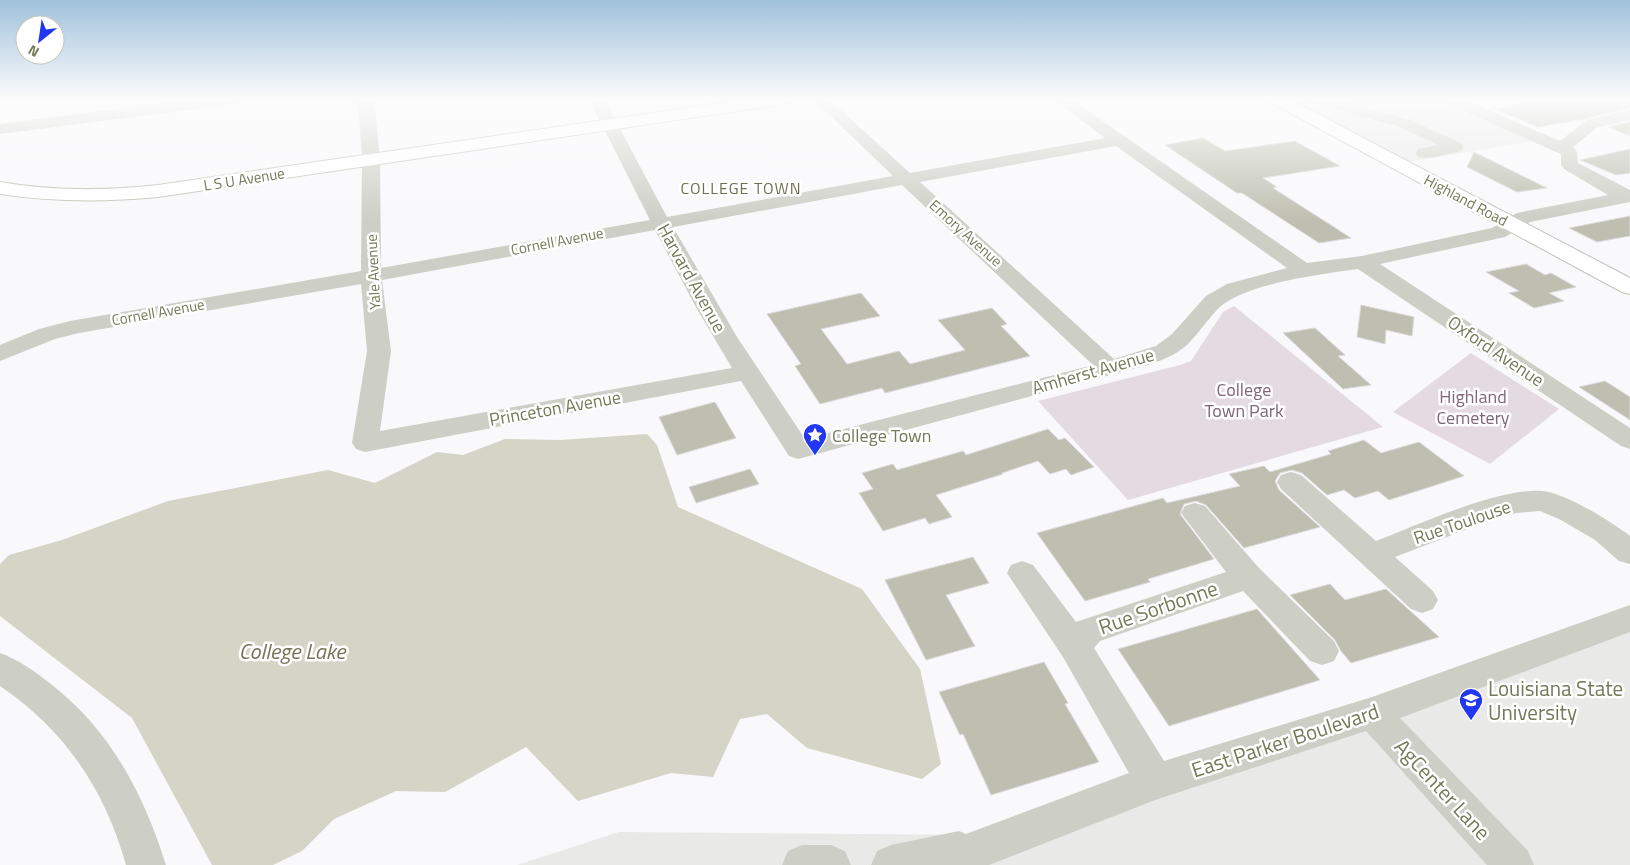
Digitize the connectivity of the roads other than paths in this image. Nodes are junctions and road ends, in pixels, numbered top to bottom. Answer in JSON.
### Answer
{"nodes":[{"id":1,"x":369,"y":139,"type":"edge"},
{"id":2,"x":510,"y":139,"type":"edge"},
{"id":3,"x":618,"y":139,"type":"edge"},
{"id":4,"x":863,"y":139,"type":"edge"},
{"id":5,"x":1351,"y":139,"type":"edge"},
{"id":6,"x":1439,"y":139,"type":"edge"},
{"id":7,"x":1542,"y":139,"type":"edge"},
{"id":8,"x":1573,"y":139,"type":"edge"},
{"id":9,"x":1117,"y":141,"type":"joint"},
{"id":10,"x":1406,"y":144,"type":"dead end"},
{"id":11,"x":1562,"y":148,"type":"junction"},
{"id":12,"x":1424,"y":153,"type":"junction"},
{"id":13,"x":371,"y":159,"type":"junction"},
{"id":14,"x":1388,"y":159,"type":"junction"},
{"id":15,"x":906,"y":179,"type":"junction"},
{"id":16,"x":0,"y":188,"type":"edge"},
{"id":17,"x":1628,"y":197,"type":"edge"},
{"id":18,"x":660,"y":222,"type":"junction"},
{"id":19,"x":1512,"y":224,"type":"junction"},
{"id":20,"x":1362,"y":262,"type":"junction"},
{"id":21,"x":1303,"y":270,"type":"junction"},
{"id":22,"x":371,"y":276,"type":"junction"},
{"id":23,"x":1630,"y":287,"type":"edge"},
{"id":24,"x":0,"y":354,"type":"edge"},
{"id":25,"x":1110,"y":369,"type":"junction"},
{"id":26,"x":745,"y":372,"type":"junction"},
{"id":27,"x":1630,"y":440,"type":"edge"},
{"id":28,"x":365,"y":443,"type":"joint"},
{"id":29,"x":798,"y":450,"type":"joint"},
{"id":30,"x":1292,"y":482,"type":"dead end"},
{"id":31,"x":1195,"y":513,"type":"dead end"},
{"id":32,"x":1630,"y":553,"type":"edge"},
{"id":33,"x":1372,"y":554,"type":"junction"},
{"id":34,"x":1022,"y":573,"type":"dead end"},
{"id":35,"x":1248,"y":576,"type":"junction"},
{"id":36,"x":1422,"y":600,"type":"dead end"},
{"id":37,"x":1630,"y":618,"type":"edge"},
{"id":38,"x":1075,"y":647,"type":"junction"},
{"id":39,"x":1322,"y":651,"type":"dead end"},
{"id":40,"x":0,"y":668,"type":"edge"},
{"id":41,"x":1372,"y":713,"type":"junction"},
{"id":42,"x":1156,"y":782,"type":"junction"},
{"id":43,"x":994,"y":844,"type":"junction"},
{"id":44,"x":146,"y":865,"type":"edge"},
{"id":45,"x":802,"y":865,"type":"edge"},
{"id":46,"x":831,"y":865,"type":"edge"},
{"id":47,"x":891,"y":865,"type":"edge"},
{"id":48,"x":941,"y":865,"type":"edge"},
{"id":49,"x":1514,"y":865,"type":"edge"}],
"edges":[{"from":1,"to":13,"type":"street","name":"Yale Avenue"},
{"from":2,"to":13,"type":"street","name":"L S U Avenue"},
{"from":3,"to":18,"type":"street","name":"Harvard Avenue"},
{"from":4,"to":15,"type":"street","name":"Emory Avenue"},
{"from":5,"to":14,"type":"street","name":"Highland Road"},
{"from":6,"to":12,"type":"street"},
{"from":7,"to":11,"type":"street"},
{"from":8,"to":11,"type":"street"},
{"from":9,"to":15,"type":"street","name":"Cornell Avenue"},
{"from":9,"to":21,"type":"street"},
{"from":10,"to":12,"type":"street"},
{"from":11,"to":17,"type":"street"},
{"from":12,"to":14,"type":"street"},
{"from":13,"to":16,"type":"street","name":"L S U Avenue"},
{"from":13,"to":22,"type":"street","name":"Yale Avenue"},
{"from":14,"to":19,"type":"street","name":"Highland Road"},
{"from":15,"to":18,"type":"street","name":"Cornell Avenue"},
{"from":15,"to":25,"type":"street","name":"Emory Avenue"},
{"from":17,"to":19,"type":"street","name":"Amherst Avenue"},
{"from":18,"to":22,"type":"street","name":"Cornell Avenue"},
{"from":18,"to":26,"type":"street","name":"Harvard Avenue"},
{"from":19,"to":20,"type":"street","name":"Amherst Avenue"},
{"from":19,"to":23,"type":"street","name":"Highland Road"},
{"from":20,"to":21,"type":"street","name":"Amherst Avenue"},
{"from":20,"to":27,"type":"street","name":"Oxford Avenue"},
{"from":21,"to":25,"type":"street","name":"Amherst Avenue"},
{"from":22,"to":24,"type":"street","name":"Cornell Avenue"},
{"from":22,"to":28,"type":"street","name":"Yale Avenue"},
{"from":25,"to":29,"type":"street","name":"Amherst Avenue"},
{"from":26,"to":28,"type":"street","name":"Princeton Avenue"},
{"from":26,"to":29,"type":"street","name":"Harvard Avenue"},
{"from":30,"to":33,"type":"street"},
{"from":31,"to":35,"type":"street"},
{"from":32,"to":33,"type":"street","name":"Rue Toulouse"},
{"from":33,"to":36,"type":"street"},
{"from":34,"to":38,"type":"street"},
{"from":35,"to":38,"type":"street","name":"Rue Sorbonne"},
{"from":35,"to":39,"type":"street"},
{"from":37,"to":41,"type":"street","name":"East Parker Boulevard"},
{"from":38,"to":42,"type":"street"},
{"from":40,"to":44,"type":"street"},
{"from":41,"to":42,"type":"street","name":"East Parker Boulevard"},
{"from":41,"to":49,"type":"street","name":"AgCenter Lane"},
{"from":42,"to":43,"type":"street","name":"East Parker Boulevard"},
{"from":43,"to":47,"type":"street"},
{"from":43,"to":48,"type":"street","name":"East Parker Boulevard"},
{"from":45,"to":46,"type":"street"}]}
